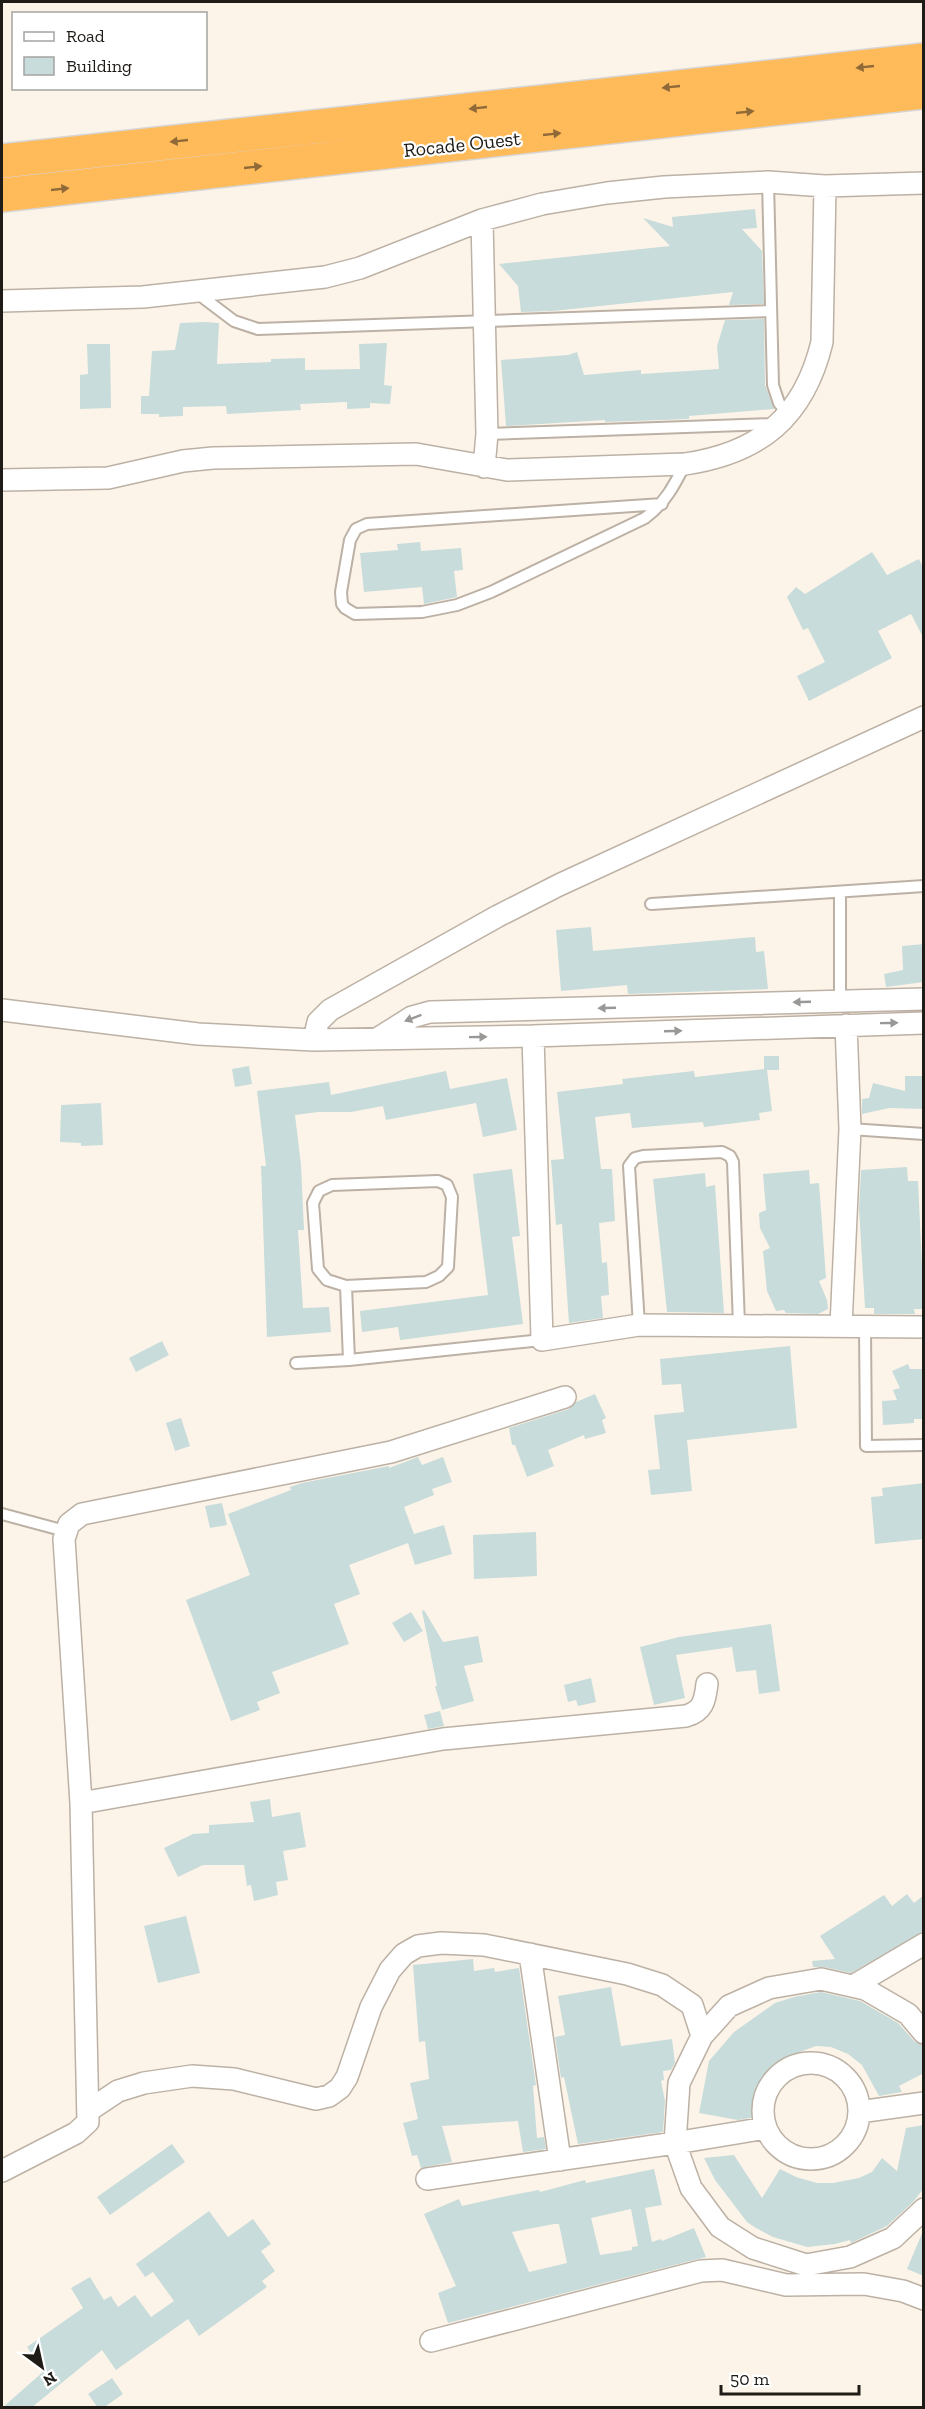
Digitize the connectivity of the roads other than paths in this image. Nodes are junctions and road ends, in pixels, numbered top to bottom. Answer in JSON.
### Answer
{"nodes":[{"id":1,"x":924,"y":60,"type":"edge"},
{"id":2,"x":924,"y":92,"type":"edge"},
{"id":3,"x":2,"y":161,"type":"edge"},
{"id":4,"x":768,"y":182,"type":"junction"},
{"id":5,"x":924,"y":183,"type":"edge"},
{"id":6,"x":825,"y":186,"type":"junction"},
{"id":7,"x":2,"y":195,"type":"edge"},
{"id":8,"x":482,"y":220,"type":"junction"},
{"id":9,"x":196,"y":292,"type":"junction"},
{"id":10,"x":2,"y":301,"type":"edge"},
{"id":11,"x":771,"y":311,"type":"junction"},
{"id":12,"x":485,"y":320,"type":"junction"},
{"id":13,"x":784,"y":419,"type":"junction"},
{"id":14,"x":487,"y":434,"type":"junction"},
{"id":15,"x":685,"y":464,"type":"junction"},
{"id":16,"x":484,"y":467,"type":"junction"},
{"id":17,"x":2,"y":480,"type":"edge"},
{"id":18,"x":662,"y":504,"type":"junction"},
{"id":19,"x":924,"y":717,"type":"edge"},
{"id":20,"x":924,"y":886,"type":"edge"},
{"id":21,"x":840,"y":892,"type":"junction"},
{"id":22,"x":651,"y":904,"type":"dead end"},
{"id":23,"x":924,"y":999,"type":"edge"},
{"id":24,"x":840,"y":1001,"type":"junction"},
{"id":25,"x":2,"y":1010,"type":"edge"},
{"id":26,"x":924,"y":1023,"type":"edge"},
{"id":27,"x":846,"y":1024,"type":"junction"},
{"id":28,"x":533,"y":1036,"type":"junction"},
{"id":29,"x":377,"y":1039,"type":"junction"},
{"id":30,"x":315,"y":1040,"type":"junction"},
{"id":31,"x":850,"y":1128,"type":"junction"},
{"id":32,"x":924,"y":1134,"type":"edge"},
{"id":33,"x":346,"y":1286,"type":"junction"},
{"id":34,"x":739,"y":1324,"type":"junction"},
{"id":35,"x":639,"y":1325,"type":"junction"},
{"id":36,"x":841,"y":1326,"type":"junction"},
{"id":37,"x":924,"y":1327,"type":"edge"},
{"id":38,"x":865,"y":1328,"type":"junction"},
{"id":39,"x":542,"y":1340,"type":"junction"},
{"id":40,"x":349,"y":1360,"type":"junction"},
{"id":41,"x":296,"y":1363,"type":"dead end"},
{"id":42,"x":565,"y":1397,"type":"dead end"},
{"id":43,"x":924,"y":1445,"type":"edge"},
{"id":44,"x":2,"y":1514,"type":"edge"},
{"id":45,"x":65,"y":1531,"type":"junction"},
{"id":46,"x":707,"y":1684,"type":"dead end"},
{"id":47,"x":81,"y":1803,"type":"junction"},
{"id":48,"x":924,"y":1944,"type":"edge"},
{"id":49,"x":530,"y":1954,"type":"junction"},
{"id":50,"x":853,"y":1986,"type":"junction"},
{"id":51,"x":924,"y":2033,"type":"edge"},
{"id":52,"x":702,"y":2036,"type":"junction"},
{"id":53,"x":924,"y":2103,"type":"edge"},
{"id":54,"x":88,"y":2111,"type":"junction"},
{"id":55,"x":860,"y":2112,"type":"junction"},
{"id":56,"x":766,"y":2128,"type":"junction"},
{"id":57,"x":675,"y":2144,"type":"junction"},
{"id":58,"x":560,"y":2160,"type":"junction"},
{"id":59,"x":2,"y":2171,"type":"edge"},
{"id":60,"x":427,"y":2179,"type":"dead end"},
{"id":61,"x":924,"y":2209,"type":"edge"},
{"id":62,"x":753,"y":2248,"type":"junction"},
{"id":63,"x":722,"y":2270,"type":"junction"},
{"id":64,"x":924,"y":2299,"type":"edge"},
{"id":65,"x":431,"y":2341,"type":"dead end"}],
"edges":[{"from":1,"to":3,"type":"highway","name":"Rocade Ouest","one_way":true},
{"from":7,"to":2,"type":"highway","name":"Rocade Ouest","one_way":true},
{"from":4,"to":6,"type":"street"},
{"from":4,"to":8,"type":"street"},
{"from":4,"to":11,"type":"lane"},
{"from":5,"to":6,"type":"street"},
{"from":6,"to":13,"type":"street"},
{"from":8,"to":9,"type":"street"},
{"from":8,"to":12,"type":"street"},
{"from":9,"to":10,"type":"street"},
{"from":9,"to":12,"type":"lane"},
{"from":11,"to":12,"type":"lane"},
{"from":11,"to":13,"type":"lane"},
{"from":12,"to":14,"type":"street"},
{"from":13,"to":14,"type":"lane"},
{"from":13,"to":15,"type":"street"},
{"from":14,"to":16,"type":"street"},
{"from":15,"to":16,"type":"street"},
{"from":15,"to":18,"type":"lane"},
{"from":16,"to":17,"type":"street"},
{"from":18,"to":18,"type":"lane"},
{"from":19,"to":30,"type":"street"},
{"from":20,"to":21,"type":"lane"},
{"from":21,"to":22,"type":"lane"},
{"from":21,"to":24,"type":"lane"},
{"from":23,"to":24,"type":"street"},
{"from":24,"to":29,"type":"street","one_way":true},
{"from":25,"to":30,"type":"street"},
{"from":27,"to":26,"type":"street","one_way":true},
{"from":28,"to":27,"type":"street","one_way":true},
{"from":27,"to":31,"type":"street"},
{"from":29,"to":28,"type":"street","one_way":true},
{"from":28,"to":39,"type":"street"},
{"from":29,"to":30,"type":"street"},
{"from":31,"to":32,"type":"lane"},
{"from":31,"to":36,"type":"street"},
{"from":33,"to":33,"type":"lane"},
{"from":33,"to":40,"type":"lane"},
{"from":34,"to":35,"type":"street"},
{"from":34,"to":35,"type":"lane"},
{"from":34,"to":36,"type":"street"},
{"from":35,"to":39,"type":"street"},
{"from":36,"to":38,"type":"street"},
{"from":37,"to":38,"type":"street"},
{"from":38,"to":43,"type":"lane"},
{"from":39,"to":40,"type":"lane"},
{"from":40,"to":41,"type":"lane"},
{"from":42,"to":45,"type":"street"},
{"from":44,"to":45,"type":"lane"},
{"from":45,"to":47,"type":"street"},
{"from":46,"to":47,"type":"street"},
{"from":47,"to":54,"type":"street"},
{"from":48,"to":50,"type":"street"},
{"from":49,"to":52,"type":"street"},
{"from":49,"to":54,"type":"street"},
{"from":49,"to":58,"type":"street"},
{"from":50,"to":51,"type":"street"},
{"from":50,"to":52,"type":"street"},
{"from":52,"to":57,"type":"street"},
{"from":53,"to":55,"type":"street"},
{"from":54,"to":59,"type":"street"},
{"from":55,"to":56,"type":"street"},
{"from":55,"to":56,"type":"street"},
{"from":56,"to":57,"type":"street"},
{"from":57,"to":58,"type":"street"},
{"from":57,"to":62,"type":"street"},
{"from":58,"to":60,"type":"street"},
{"from":61,"to":62,"type":"street"},
{"from":62,"to":63,"type":"street"},
{"from":63,"to":64,"type":"street"},
{"from":63,"to":65,"type":"street"}]}
